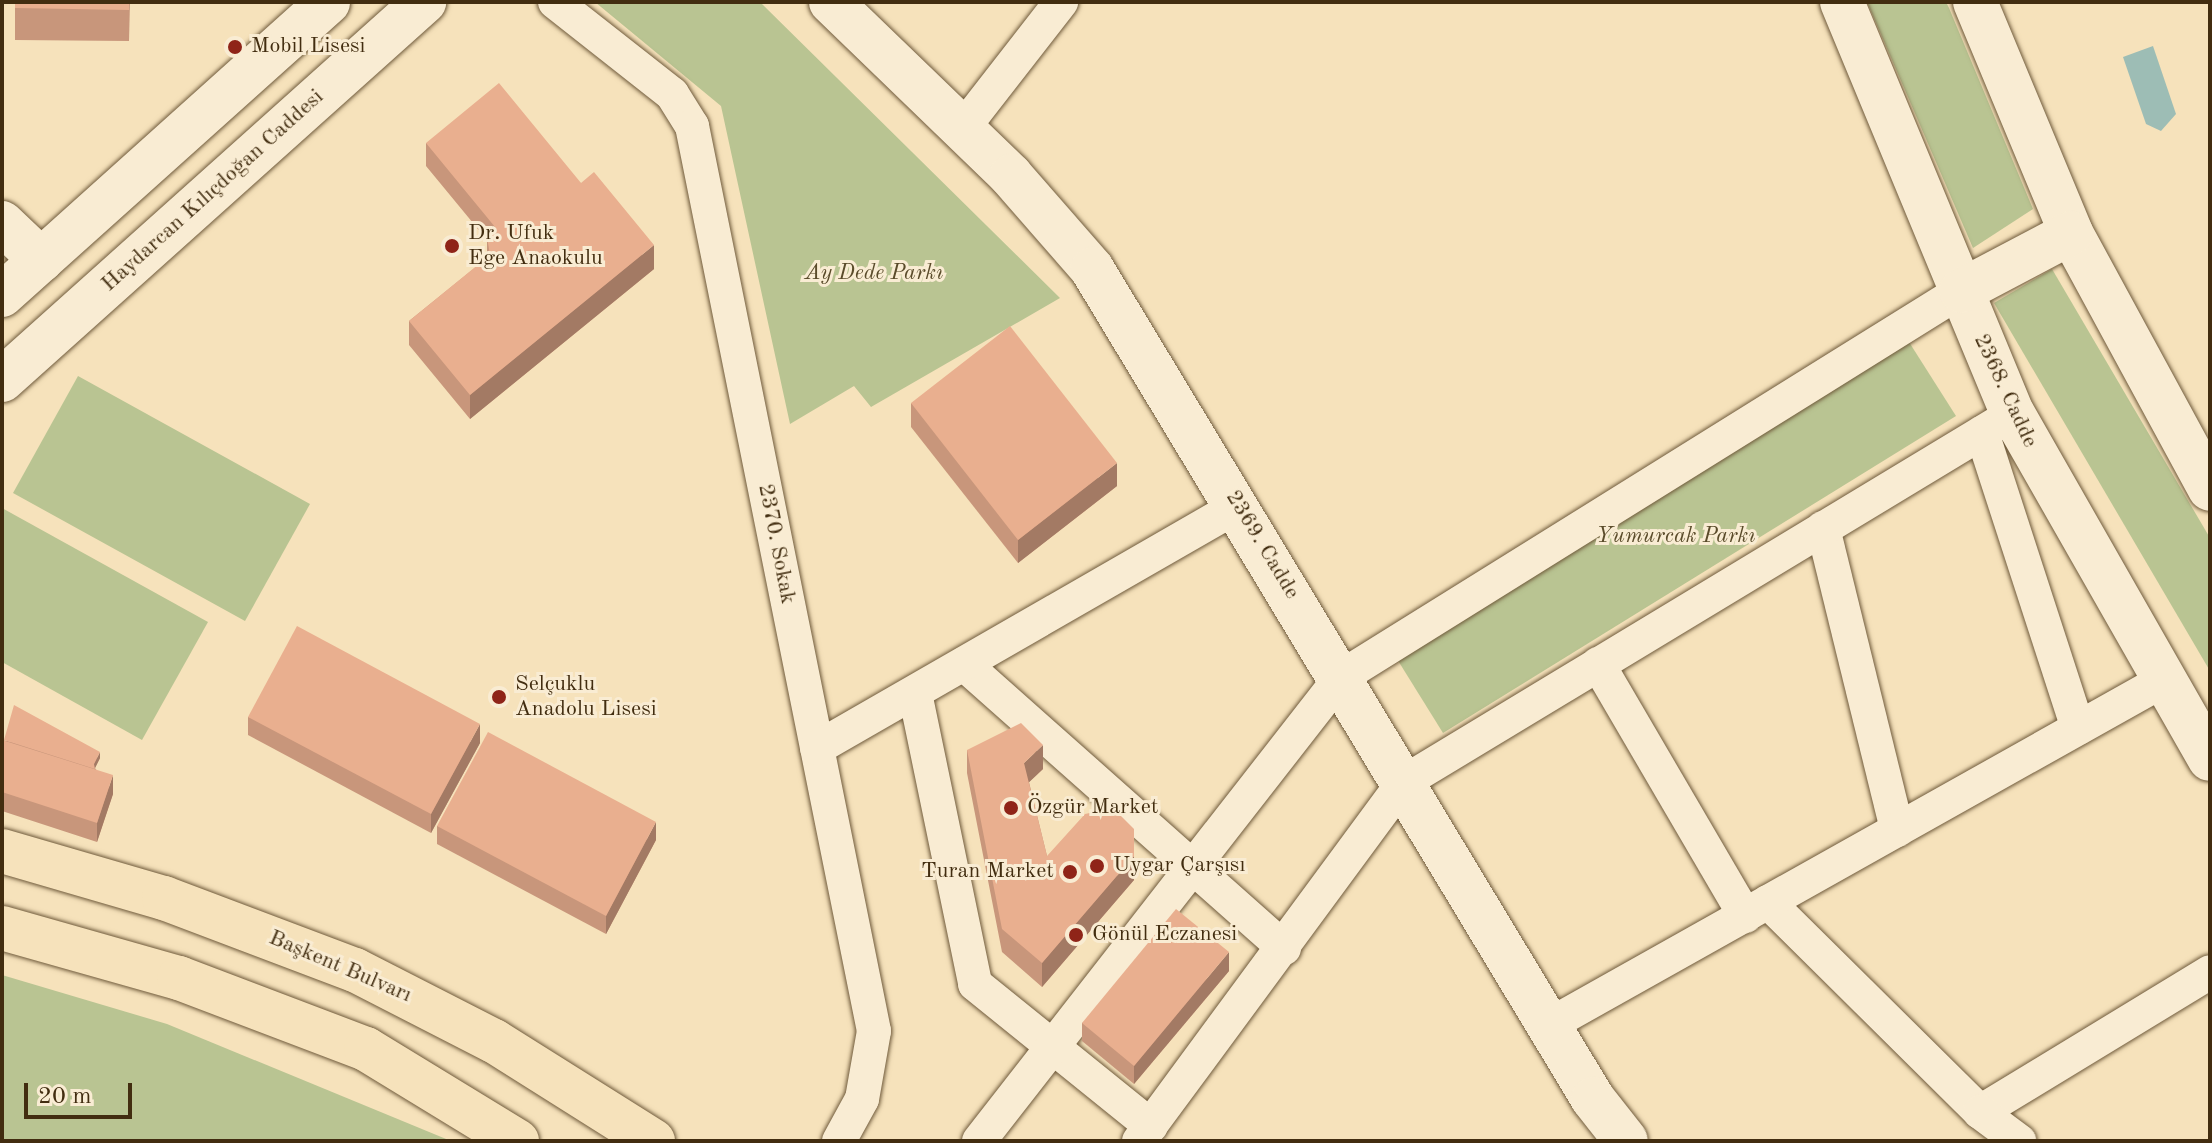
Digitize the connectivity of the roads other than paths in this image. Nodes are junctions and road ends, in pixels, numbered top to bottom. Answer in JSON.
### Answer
{"nodes":[{"id":1,"x":328,"y":2,"type":"edge"},
{"id":2,"x":424,"y":2,"type":"edge"},
{"id":3,"x":555,"y":2,"type":"edge"},
{"id":4,"x":831,"y":2,"type":"edge"},
{"id":5,"x":1061,"y":2,"type":"edge"},
{"id":6,"x":1842,"y":2,"type":"edge"},
{"id":7,"x":1975,"y":2,"type":"edge"},
{"id":8,"x":963,"y":128,"type":"junction"},
{"id":9,"x":2,"y":223,"type":"edge"},
{"id":10,"x":2071,"y":233,"type":"junction"},
{"id":11,"x":41,"y":260,"type":"junction"},
{"id":12,"x":1961,"y":291,"type":"junction"},
{"id":13,"x":2,"y":295,"type":"edge"},
{"id":14,"x":2,"y":380,"type":"edge"},
{"id":15,"x":1997,"y":423,"type":"junction"},
{"id":16,"x":2210,"y":489,"type":"edge"},
{"id":17,"x":1238,"y":506,"type":"junction"},
{"id":18,"x":1823,"y":528,"type":"junction"},
{"id":19,"x":964,"y":664,"type":"junction"},
{"id":20,"x":1598,"y":664,"type":"junction"},
{"id":21,"x":1341,"y":677,"type":"junction"},
{"id":22,"x":2164,"y":680,"type":"junction"},
{"id":23,"x":915,"y":693,"type":"junction"},
{"id":24,"x":2078,"y":728,"type":"junction"},
{"id":25,"x":817,"y":748,"type":"junction"},
{"id":26,"x":2210,"y":759,"type":"edge"},
{"id":27,"x":1404,"y":782,"type":"junction"},
{"id":28,"x":1897,"y":830,"type":"junction"},
{"id":29,"x":2,"y":851,"type":"edge"},
{"id":30,"x":1197,"y":864,"type":"junction"},
{"id":31,"x":1756,"y":909,"type":"junction"},
{"id":32,"x":2,"y":928,"type":"edge"},
{"id":33,"x":1284,"y":948,"type":"junction"},
{"id":34,"x":2210,"y":972,"type":"edge"},
{"id":35,"x":1549,"y":1025,"type":"junction"},
{"id":36,"x":1053,"y":1048,"type":"junction"},
{"id":37,"x":1980,"y":1112,"type":"junction"},
{"id":38,"x":1145,"y":1133,"type":"edge"},
{"id":39,"x":517,"y":1141,"type":"edge"},
{"id":40,"x":653,"y":1141,"type":"edge"},
{"id":41,"x":839,"y":1141,"type":"edge"},
{"id":42,"x":979,"y":1141,"type":"edge"},
{"id":43,"x":1626,"y":1141,"type":"edge"},
{"id":44,"x":2019,"y":1141,"type":"edge"}],
"edges":[{"from":1,"to":11,"type":"street"},
{"from":2,"to":14,"type":"street","name":"Haydarcan Kılıçdoğan Caddesi"},
{"from":3,"to":25,"type":"street","name":"2370. Sokak"},
{"from":4,"to":8,"type":"street","name":"2369. Cadde"},
{"from":5,"to":8,"type":"street"},
{"from":6,"to":12,"type":"street","name":"2368. Cadde"},
{"from":7,"to":10,"type":"street"},
{"from":8,"to":17,"type":"street","name":"2369. Cadde"},
{"from":9,"to":11,"type":"street"},
{"from":10,"to":12,"type":"street"},
{"from":10,"to":16,"type":"street"},
{"from":11,"to":13,"type":"street"},
{"from":12,"to":15,"type":"street","name":"2368. Cadde"},
{"from":12,"to":21,"type":"street"},
{"from":15,"to":18,"type":"street"},
{"from":15,"to":22,"type":"street","name":"2368. Cadde"},
{"from":15,"to":24,"type":"street"},
{"from":17,"to":19,"type":"street"},
{"from":17,"to":21,"type":"street","name":"2369. Cadde"},
{"from":18,"to":20,"type":"street"},
{"from":18,"to":28,"type":"street"},
{"from":19,"to":23,"type":"street"},
{"from":19,"to":30,"type":"street"},
{"from":20,"to":27,"type":"street"},
{"from":20,"to":31,"type":"street"},
{"from":21,"to":27,"type":"street","name":"2369. Cadde"},
{"from":21,"to":30,"type":"street"},
{"from":22,"to":24,"type":"street"},
{"from":22,"to":26,"type":"street","name":"2368. Cadde"},
{"from":23,"to":25,"type":"street"},
{"from":23,"to":36,"type":"street"},
{"from":24,"to":28,"type":"street"},
{"from":25,"to":41,"type":"street","name":"2370. Sokak"},
{"from":27,"to":33,"type":"street"},
{"from":27,"to":35,"type":"street","name":"2369. Cadde"},
{"from":28,"to":31,"type":"street"},
{"from":29,"to":40,"type":"main road","name":"Başkent Bulvarı"},
{"from":30,"to":33,"type":"street"},
{"from":30,"to":36,"type":"street"},
{"from":31,"to":35,"type":"street"},
{"from":31,"to":37,"type":"street"},
{"from":32,"to":39,"type":"main road"},
{"from":33,"to":38,"type":"street"},
{"from":34,"to":37,"type":"street"},
{"from":35,"to":43,"type":"street","name":"2369. Cadde"},
{"from":36,"to":38,"type":"street"},
{"from":36,"to":42,"type":"street"},
{"from":37,"to":44,"type":"street"}]}
